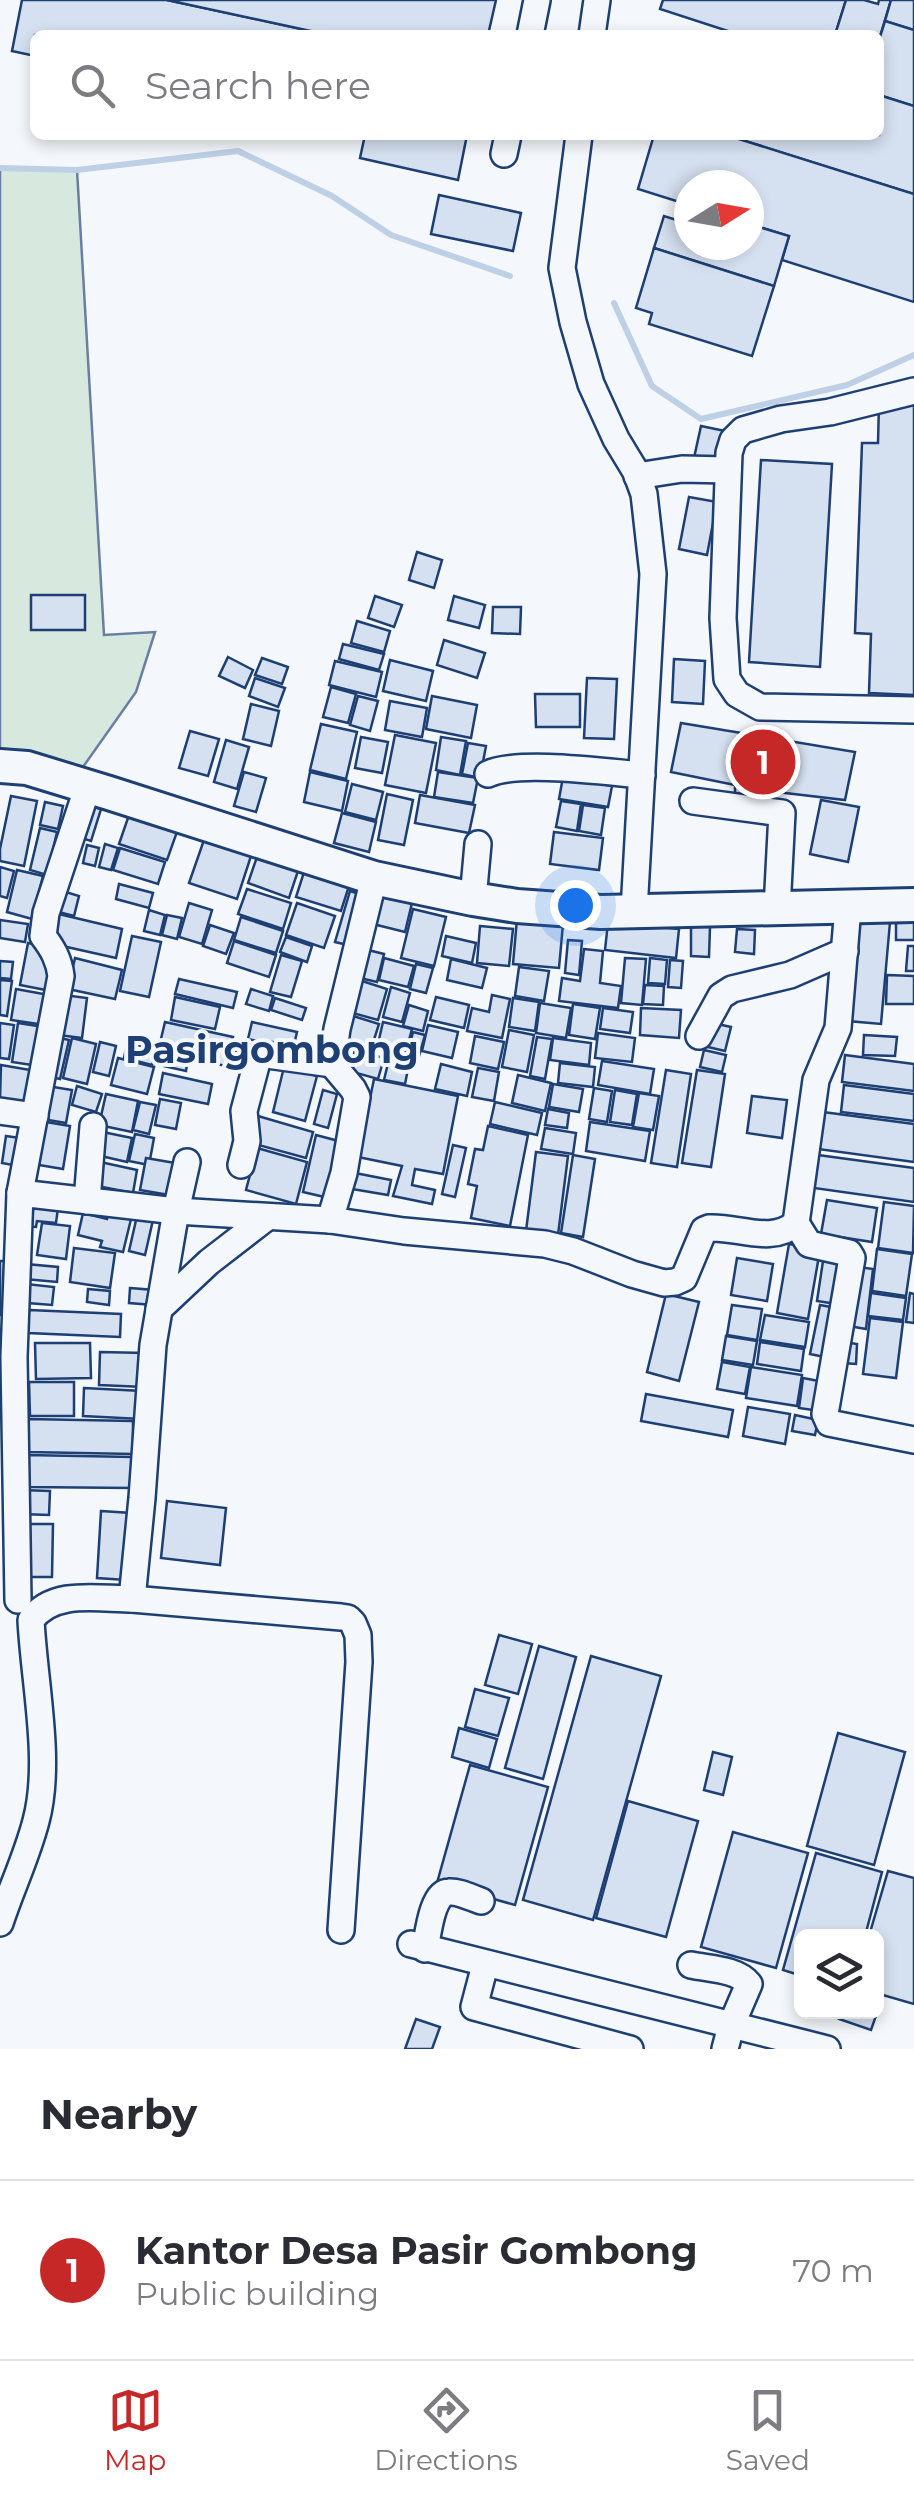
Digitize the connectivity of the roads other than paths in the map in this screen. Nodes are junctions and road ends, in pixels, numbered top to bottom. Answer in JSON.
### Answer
{"nodes":[{"id":1,"x":537,"y":0,"type":"edge"},
{"id":2,"x":597,"y":0,"type":"edge"},
{"id":3,"x":531,"y":30,"type":"edge"},
{"id":4,"x":593,"y":30,"type":"edge"},
{"id":5,"x":578,"y":140,"type":"edge"},
{"id":6,"x":914,"y":391,"type":"edge"},
{"id":7,"x":728,"y":470,"type":"junction"},
{"id":8,"x":637,"y":476,"type":"junction"},
{"id":9,"x":914,"y":710,"type":"edge"},
{"id":10,"x":0,"y":766,"type":"edge"},
{"id":11,"x":488,"y":774,"type":"dead end"},
{"id":12,"x":642,"y":775,"type":"junction"},
{"id":13,"x":88,"y":786,"type":"junction"},
{"id":14,"x":693,"y":801,"type":"dead end"},
{"id":15,"x":478,"y":844,"type":"dead end"},
{"id":16,"x":374,"y":878,"type":"junction"},
{"id":17,"x":473,"y":899,"type":"junction"},
{"id":18,"x":914,"y":906,"type":"edge"},
{"id":19,"x":848,"y":907,"type":"junction"},
{"id":20,"x":777,"y":909,"type":"junction"},
{"id":21,"x":634,"y":911,"type":"junction"},
{"id":22,"x":845,"y":951,"type":"junction"},
{"id":23,"x":699,"y":1036,"type":"dead end"},
{"id":24,"x":332,"y":1064,"type":"junction"},
{"id":25,"x":0,"y":1110,"type":"edge"},
{"id":26,"x":35,"y":1116,"type":"junction"},
{"id":27,"x":93,"y":1126,"type":"dead end"},
{"id":28,"x":186,"y":1162,"type":"dead end"},
{"id":29,"x":241,"y":1165,"type":"dead end"},
{"id":30,"x":20,"y":1194,"type":"junction"},
{"id":31,"x":87,"y":1201,"type":"junction"},
{"id":32,"x":176,"y":1211,"type":"junction"},
{"id":33,"x":266,"y":1218,"type":"junction"},
{"id":34,"x":330,"y":1220,"type":"junction"},
{"id":35,"x":796,"y":1223,"type":"junction"},
{"id":36,"x":159,"y":1308,"type":"junction"},
{"id":37,"x":914,"y":1440,"type":"edge"},
{"id":38,"x":132,"y":1598,"type":"junction"},
{"id":39,"x":19,"y":1603,"type":"edge"},
{"id":40,"x":480,"y":1901,"type":"dead end"},
{"id":41,"x":0,"y":1923,"type":"edge"},
{"id":42,"x":341,"y":1930,"type":"dead end"},
{"id":43,"x":485,"y":1965,"type":"junction"},
{"id":44,"x":691,"y":1965,"type":"dead end"},
{"id":45,"x":728,"y":2038,"type":"edge"},
{"id":46,"x":630,"y":2049,"type":"edge"},
{"id":47,"x":827,"y":2049,"type":"edge"}],
"edges":[{"from":1,"to":3,"type":"street"},
{"from":2,"to":4,"type":"street"},
{"from":5,"to":8,"type":"street"},
{"from":6,"to":7,"type":"street"},
{"from":7,"to":8,"type":"street"},
{"from":7,"to":9,"type":"street"},
{"from":8,"to":12,"type":"street"},
{"from":10,"to":13,"type":"main road"},
{"from":11,"to":12,"type":"street"},
{"from":12,"to":21,"type":"street"},
{"from":13,"to":16,"type":"main road"},
{"from":13,"to":26,"type":"street"},
{"from":14,"to":20,"type":"street"},
{"from":15,"to":17,"type":"street"},
{"from":16,"to":17,"type":"main road"},
{"from":16,"to":24,"type":"street"},
{"from":17,"to":21,"type":"main road"},
{"from":18,"to":19,"type":"main road"},
{"from":19,"to":20,"type":"main road"},
{"from":19,"to":22,"type":"street"},
{"from":20,"to":21,"type":"main road"},
{"from":22,"to":23,"type":"street"},
{"from":22,"to":35,"type":"street"},
{"from":24,"to":29,"type":"street"},
{"from":24,"to":34,"type":"street"},
{"from":25,"to":26,"type":"street"},
{"from":26,"to":30,"type":"street"},
{"from":27,"to":31,"type":"street"},
{"from":28,"to":32,"type":"street"},
{"from":30,"to":31,"type":"street"},
{"from":30,"to":39,"type":"street"},
{"from":31,"to":32,"type":"street"},
{"from":32,"to":33,"type":"street"},
{"from":32,"to":36,"type":"street"},
{"from":33,"to":34,"type":"street"},
{"from":33,"to":36,"type":"street"},
{"from":34,"to":35,"type":"street"},
{"from":35,"to":37,"type":"street"},
{"from":36,"to":38,"type":"street"},
{"from":38,"to":39,"type":"street"},
{"from":38,"to":42,"type":"street"},
{"from":39,"to":41,"type":"street"},
{"from":40,"to":43,"type":"street"},
{"from":43,"to":45,"type":"street"},
{"from":43,"to":46,"type":"street"},
{"from":44,"to":45,"type":"street"},
{"from":45,"to":47,"type":"street"}]}
